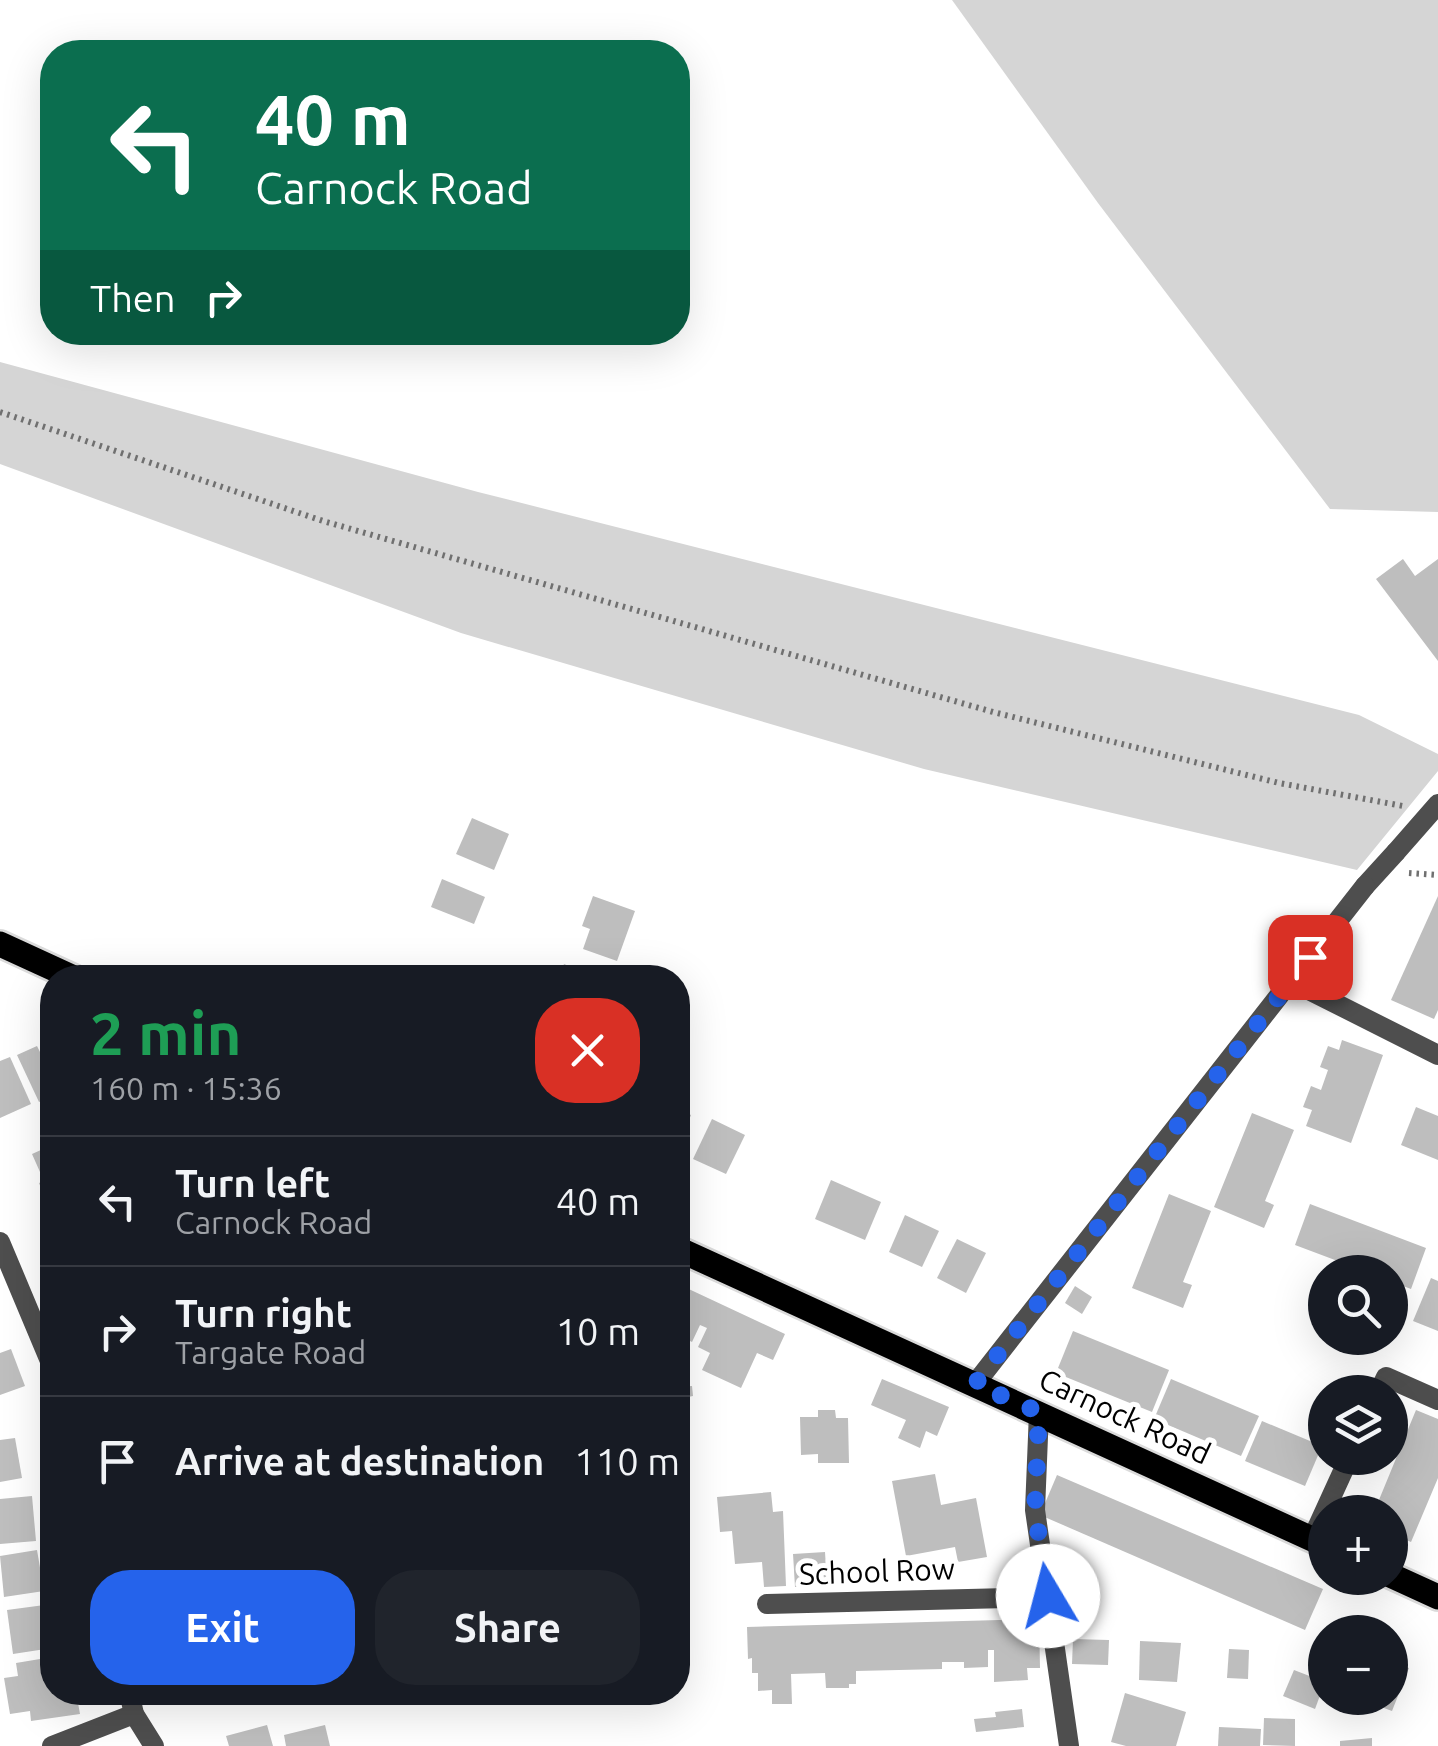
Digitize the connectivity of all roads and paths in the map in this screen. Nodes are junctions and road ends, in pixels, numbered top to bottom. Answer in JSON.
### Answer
{"nodes":[{"id":1,"x":0,"y":412,"type":"edge"},
{"id":2,"x":1429,"y":806,"type":"edge"},
{"id":3,"x":0,"y":944,"type":"edge"},
{"id":4,"x":46,"y":965,"type":"edge"},
{"id":5,"x":1291,"y":981,"type":"junction"},
{"id":6,"x":1438,"y":1054,"type":"edge"},
{"id":7,"x":690,"y":1254,"type":"edge"},
{"id":8,"x":3,"y":1255,"type":"edge"},
{"id":9,"x":40,"y":1339,"type":"edge"},
{"id":10,"x":975,"y":1384,"type":"junction"},
{"id":11,"x":1408,"y":1387,"type":"edge"},
{"id":12,"x":1438,"y":1400,"type":"edge"},
{"id":13,"x":1039,"y":1412,"type":"junction"},
{"id":14,"x":1308,"y":1537,"type":"edge"},
{"id":15,"x":1408,"y":1583,"type":"edge"},
{"id":16,"x":1048,"y":1596,"type":"junction"},
{"id":17,"x":1438,"y":1597,"type":"edge"},
{"id":18,"x":767,"y":1604,"type":"dead end"},
{"id":19,"x":132,"y":1705,"type":"edge"},
{"id":20,"x":134,"y":1714,"type":"junction"},
{"id":21,"x":52,"y":1746,"type":"edge"},
{"id":22,"x":154,"y":1746,"type":"edge"},
{"id":23,"x":1069,"y":1746,"type":"edge"}],
"edges":[{"from":1,"to":2,"type":"path"},
{"from":2,"to":5,"type":"street","bridge":true},
{"from":3,"to":4,"type":"main road"},
{"from":5,"to":6,"type":"street"},
{"from":5,"to":10,"type":"street"},
{"from":7,"to":10,"type":"main road","name":"Carnock Road"},
{"from":8,"to":9,"type":"street"},
{"from":10,"to":13,"type":"main road","name":"Carnock Road"},
{"from":11,"to":12,"type":"street"},
{"from":13,"to":14,"type":"main road","name":"Carnock Road"},
{"from":13,"to":16,"type":"street"},
{"from":15,"to":17,"type":"main road"},
{"from":16,"to":18,"type":"street","name":"School Row"},
{"from":16,"to":23,"type":"street"},
{"from":19,"to":20,"type":"street"},
{"from":20,"to":21,"type":"street"},
{"from":20,"to":22,"type":"street"}]}
